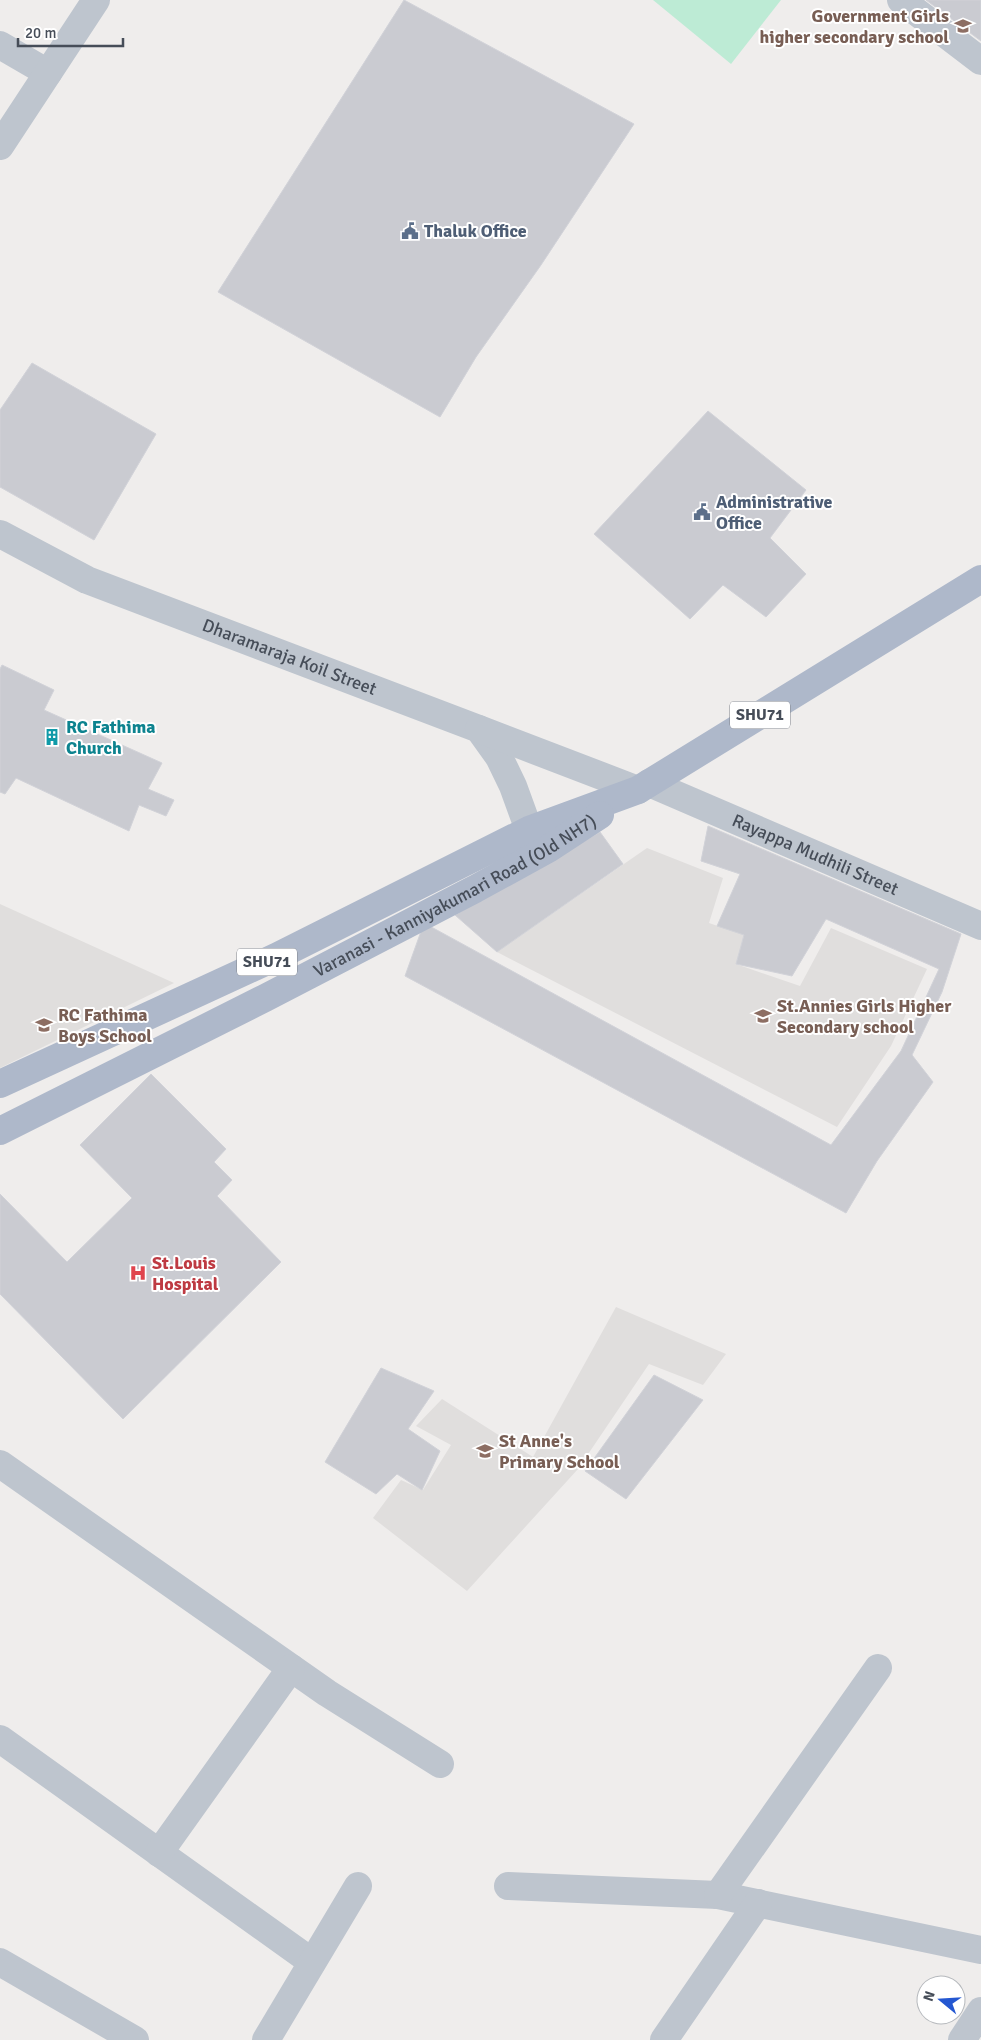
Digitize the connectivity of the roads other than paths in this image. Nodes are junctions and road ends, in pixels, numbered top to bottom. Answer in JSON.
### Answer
{"nodes":[{"id":1,"x":96,"y":0,"type":"edge"},
{"id":2,"x":901,"y":0,"type":"edge"},
{"id":3,"x":0,"y":45,"type":"edge"},
{"id":4,"x":981,"y":61,"type":"edge"},
{"id":5,"x":48,"y":73,"type":"junction"},
{"id":6,"x":0,"y":146,"type":"edge"},
{"id":7,"x":0,"y":534,"type":"edge"},
{"id":8,"x":981,"y":579,"type":"edge"},
{"id":9,"x":480,"y":729,"type":"junction"},
{"id":10,"x":644,"y":786,"type":"junction"},
{"id":11,"x":529,"y":830,"type":"junction"},
{"id":12,"x":981,"y":926,"type":"edge"},
{"id":13,"x":213,"y":986,"type":"junction"},
{"id":14,"x":226,"y":1018,"type":"junction"},
{"id":15,"x":8,"y":1080,"type":"edge"},
{"id":16,"x":33,"y":1115,"type":"junction"},
{"id":17,"x":0,"y":1131,"type":"edge"},
{"id":18,"x":0,"y":1464,"type":"edge"},
{"id":19,"x":291,"y":1668,"type":"junction"},
{"id":20,"x":878,"y":1668,"type":"dead end"},
{"id":21,"x":0,"y":1739,"type":"edge"},
{"id":22,"x":440,"y":1764,"type":"dead end"},
{"id":23,"x":158,"y":1853,"type":"junction"},
{"id":24,"x":358,"y":1886,"type":"dead end"},
{"id":25,"x":508,"y":1886,"type":"dead end"},
{"id":26,"x":718,"y":1895,"type":"junction"},
{"id":27,"x":758,"y":1903,"type":"junction"},
{"id":28,"x":981,"y":1950,"type":"edge"},
{"id":29,"x":0,"y":1962,"type":"edge"},
{"id":30,"x":312,"y":1962,"type":"junction"},
{"id":31,"x":981,"y":2011,"type":"edge"},
{"id":32,"x":135,"y":2040,"type":"edge"},
{"id":33,"x":266,"y":2040,"type":"edge"},
{"id":34,"x":664,"y":2040,"type":"edge"},
{"id":35,"x":962,"y":2040,"type":"edge"}],
"edges":[{"from":1,"to":5,"type":"street"},
{"from":2,"to":4,"type":"street"},
{"from":3,"to":5,"type":"street"},
{"from":5,"to":6,"type":"street"},
{"from":7,"to":9,"type":"street","name":"Dharamaraja Koil Street"},
{"from":8,"to":10,"type":"main road","name":"Varanasi - Kanniyakumari Road (Old NH7)","number":"SHU71"},
{"from":9,"to":10,"type":"street","name":"Dharamaraja Koil Street"},
{"from":9,"to":11,"type":"street"},
{"from":10,"to":11,"type":"main road","name":"Varanasi - Kanniyakumari Road (Old NH7)","number":"SHU71"},
{"from":10,"to":12,"type":"street","name":"Rayappa Mudhili Street"},
{"from":10,"to":14,"type":"main road","name":"Varanasi - Kanniyakumari Road (Old NH7)"},
{"from":11,"to":13,"type":"main road","name":"Varanasi - Kanniyakumari Road (Old NH7)","number":"SHU71"},
{"from":13,"to":14,"type":"main road"},
{"from":13,"to":15,"type":"main road","name":"Varanasi - Kanniyakumari Road (Old NH7)","number":"SHU71"},
{"from":14,"to":16,"type":"main road","name":"Varanasi - Kanniyakumari Road (Old NH7)"},
{"from":15,"to":16,"type":"main road"},
{"from":16,"to":17,"type":"main road","name":"Varanasi - Kanniyakumari Road (Old NH7)"},
{"from":18,"to":19,"type":"street"},
{"from":19,"to":22,"type":"street"},
{"from":19,"to":23,"type":"street"},
{"from":20,"to":26,"type":"street"},
{"from":21,"to":23,"type":"street"},
{"from":23,"to":30,"type":"street"},
{"from":24,"to":30,"type":"street"},
{"from":25,"to":26,"type":"street"},
{"from":26,"to":27,"type":"street"},
{"from":27,"to":28,"type":"street"},
{"from":27,"to":34,"type":"street"},
{"from":29,"to":32,"type":"street"},
{"from":30,"to":33,"type":"street"},
{"from":31,"to":35,"type":"street"}]}
